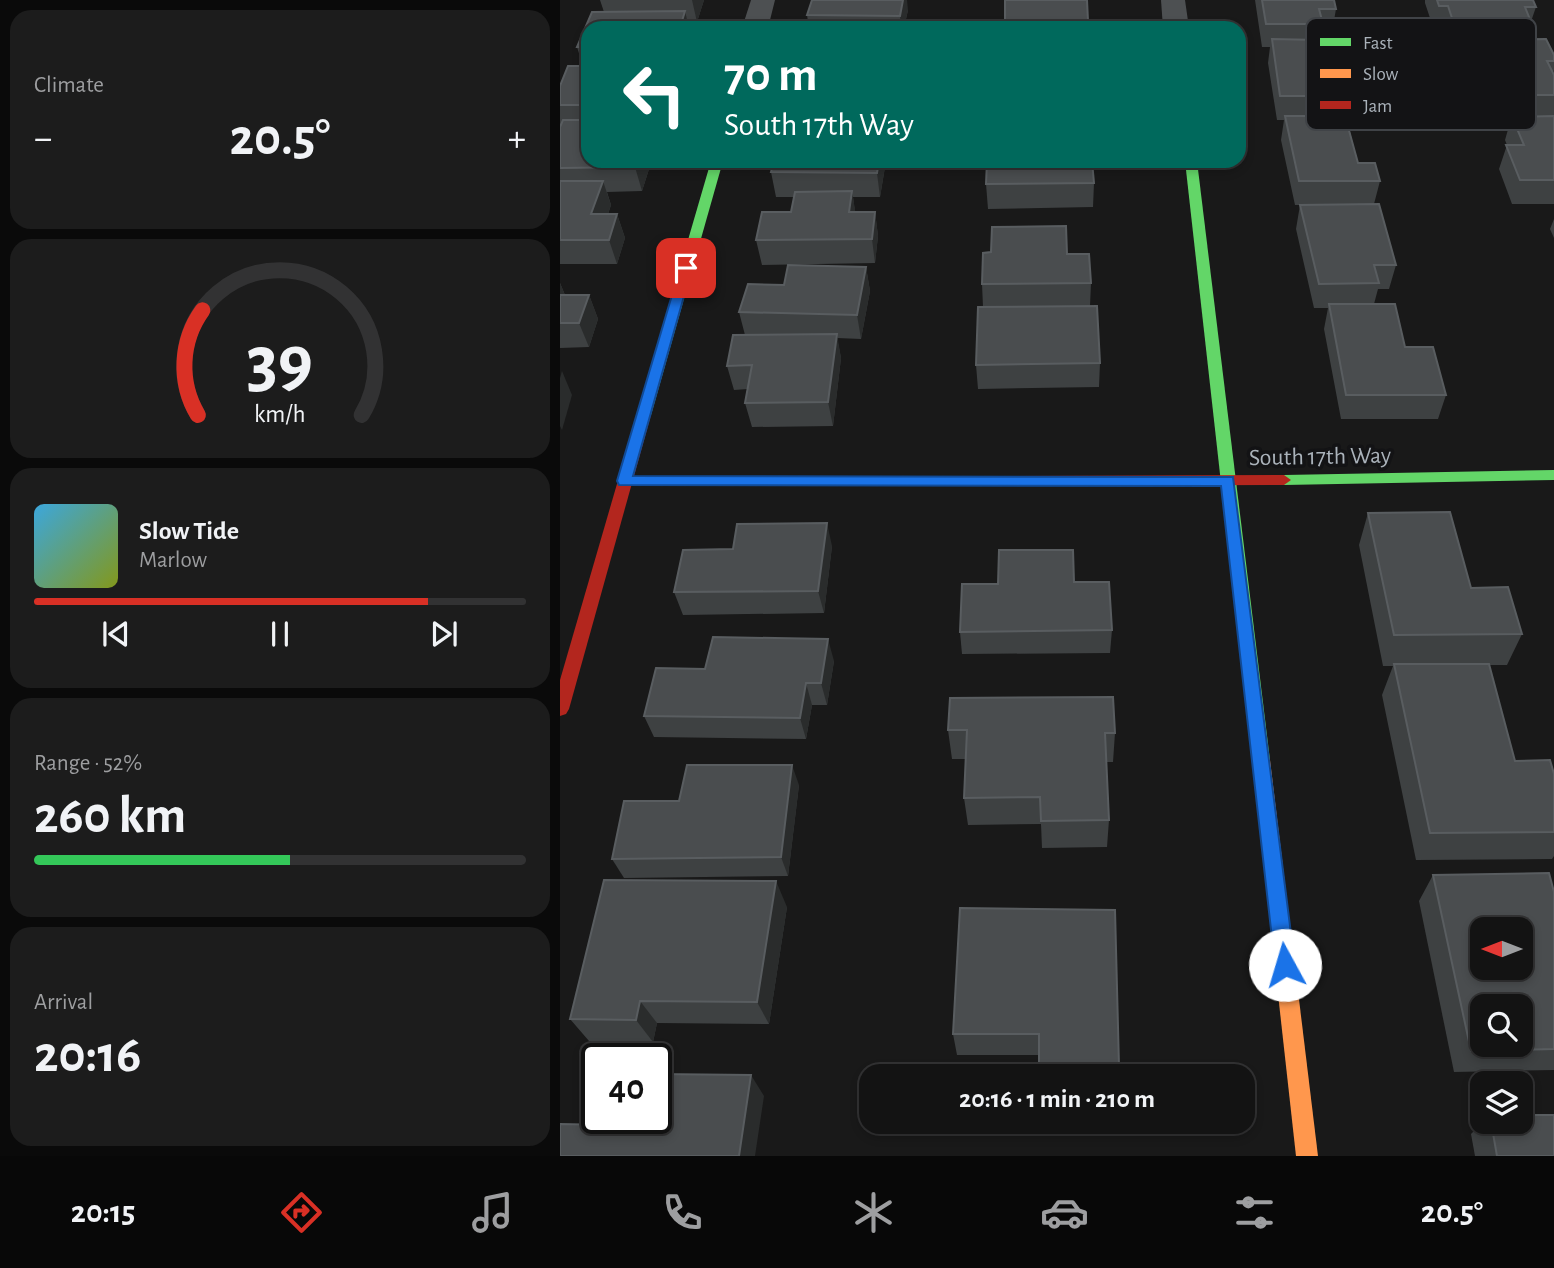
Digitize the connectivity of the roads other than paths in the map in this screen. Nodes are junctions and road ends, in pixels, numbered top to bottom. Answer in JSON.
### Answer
{"nodes":[{"id":1,"x":763,"y":0,"type":"edge"},
{"id":2,"x":1173,"y":0,"type":"edge"},
{"id":3,"x":757,"y":21,"type":"edge"},
{"id":4,"x":1175,"y":21,"type":"edge"},
{"id":5,"x":715,"y":168,"type":"edge"},
{"id":6,"x":1192,"y":168,"type":"edge"},
{"id":7,"x":1554,"y":475,"type":"edge"},
{"id":8,"x":624,"y":481,"type":"junction"},
{"id":9,"x":1228,"y":481,"type":"junction"},
{"id":10,"x":560,"y":709,"type":"edge"},
{"id":11,"x":1307,"y":1156,"type":"edge"}],
"edges":[{"from":1,"to":3,"type":"street"},
{"from":2,"to":4,"type":"street"},
{"from":5,"to":8,"type":"street"},
{"from":6,"to":9,"type":"street"},
{"from":7,"to":9,"type":"street","name":"South 17th Way"},
{"from":8,"to":9,"type":"street","name":"South 17th Way"},
{"from":8,"to":10,"type":"street"},
{"from":9,"to":11,"type":"street"}]}
